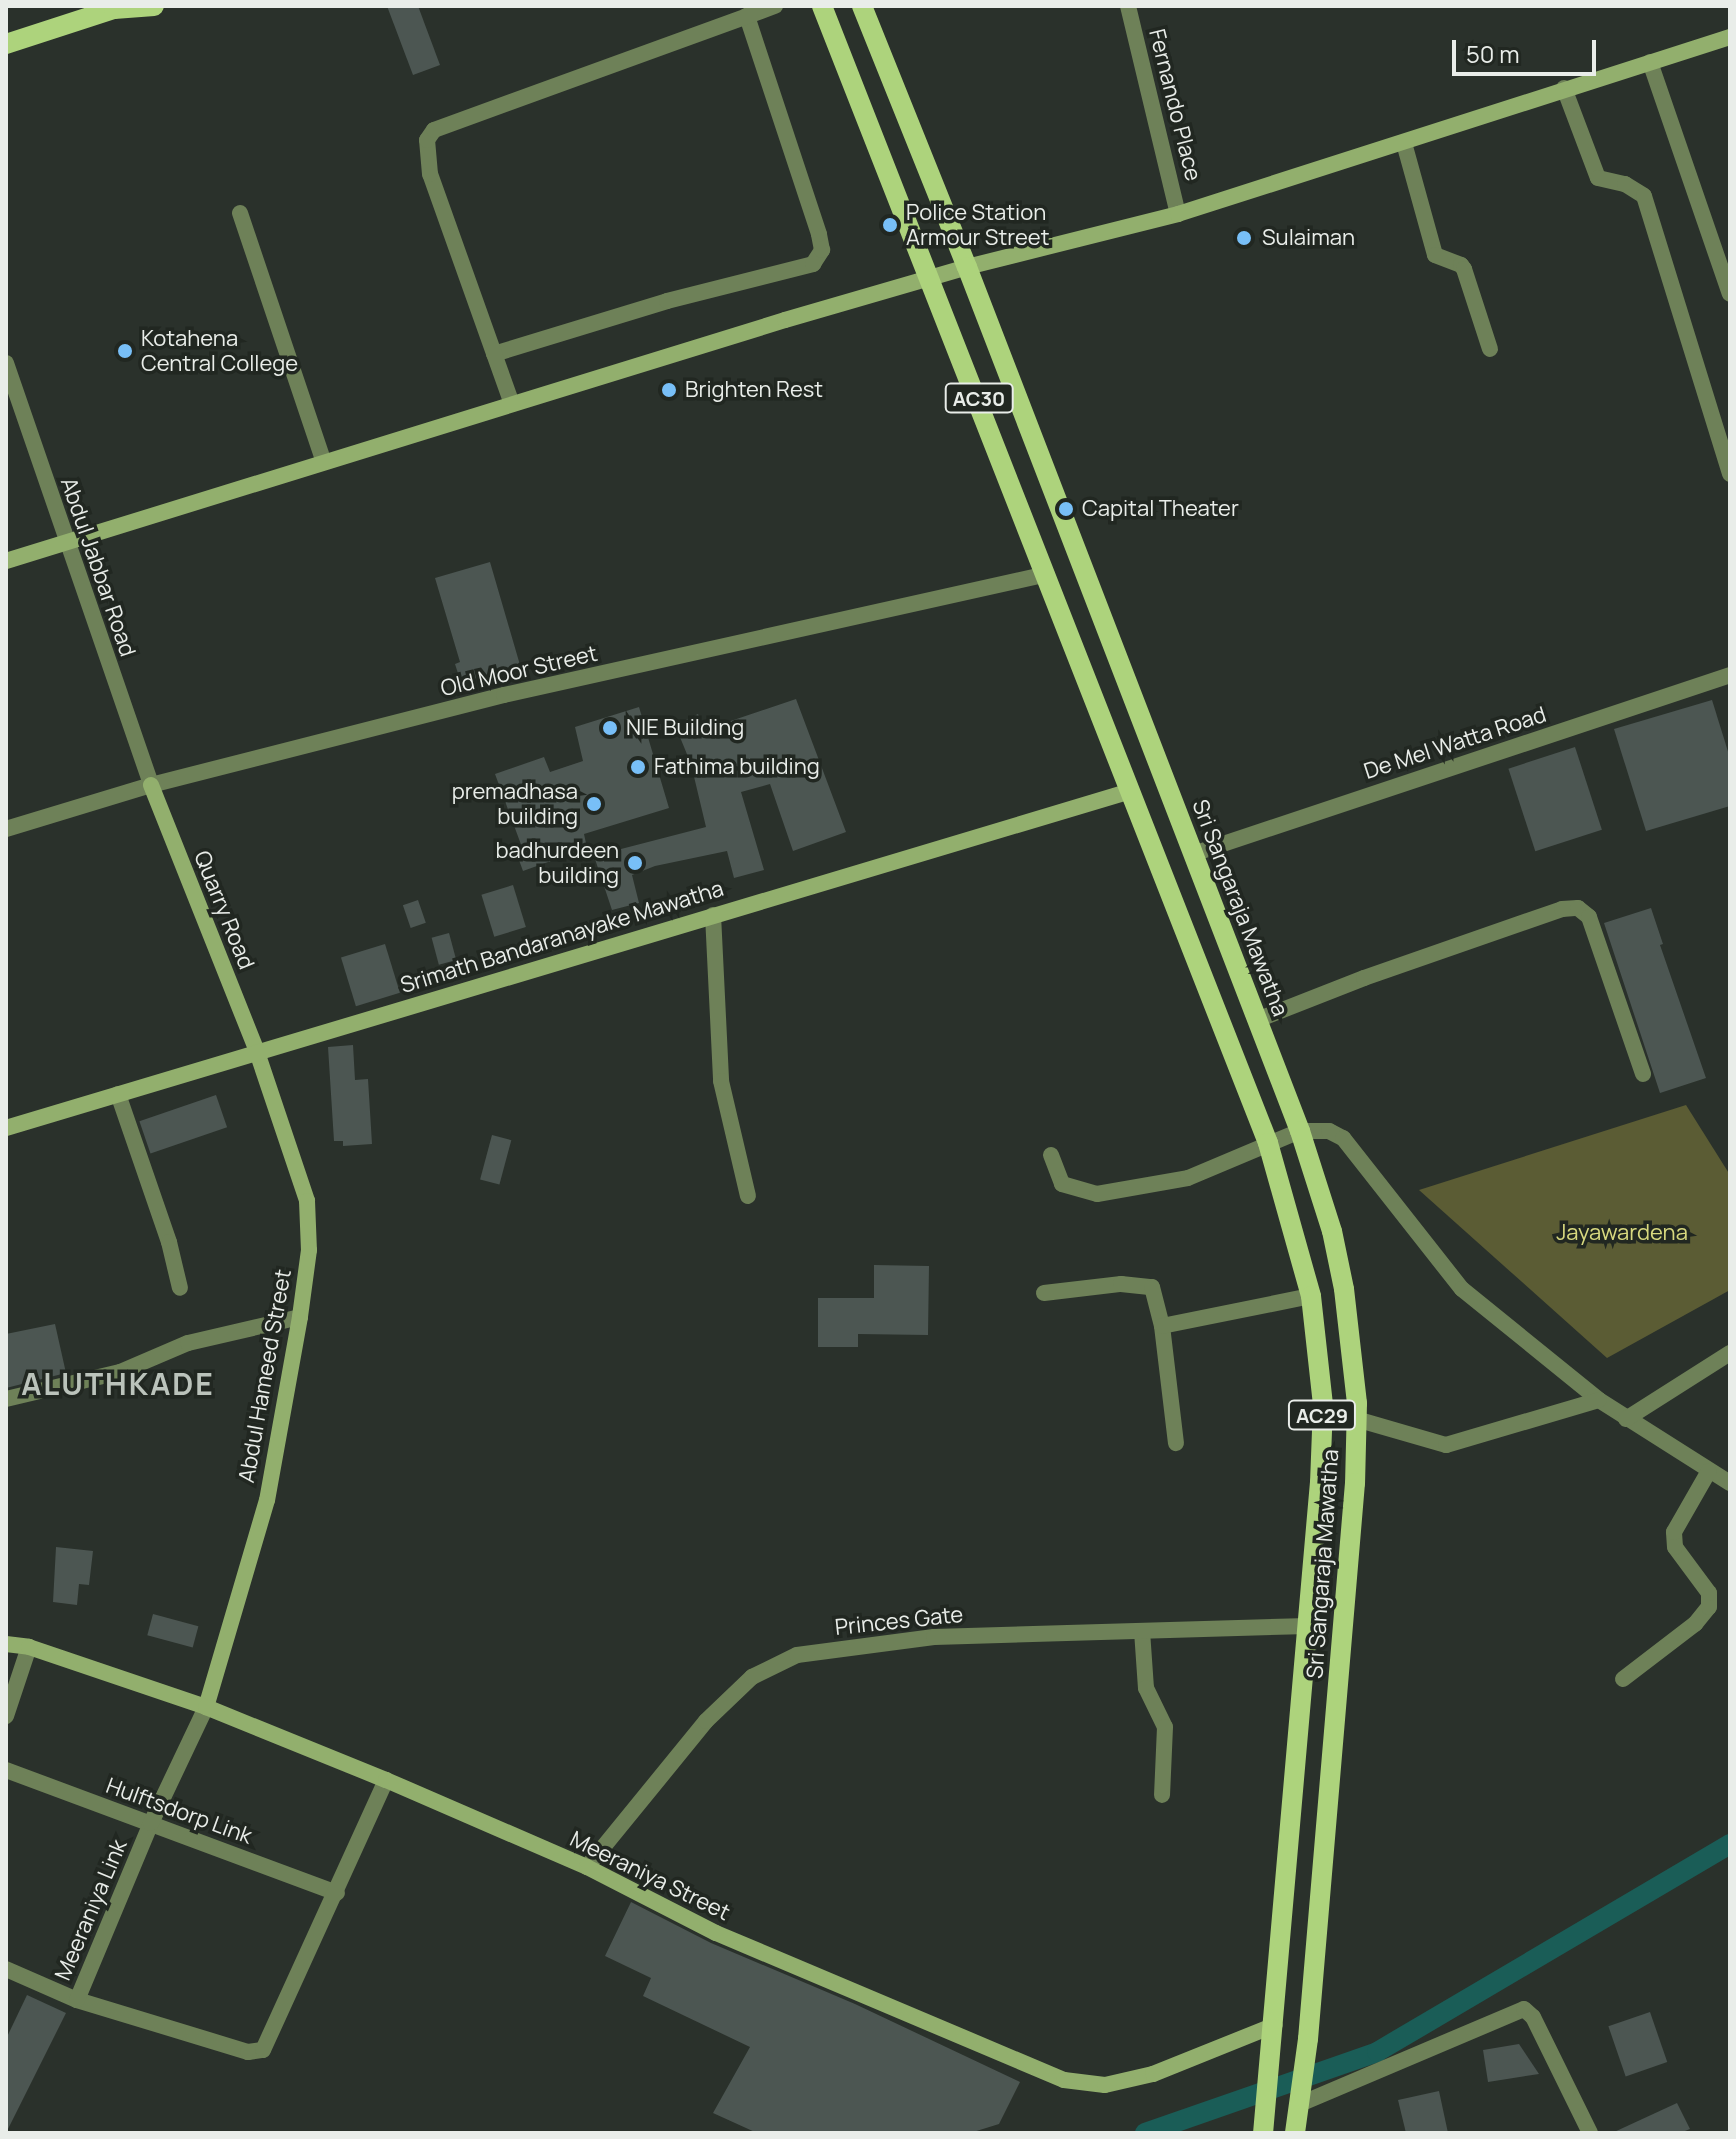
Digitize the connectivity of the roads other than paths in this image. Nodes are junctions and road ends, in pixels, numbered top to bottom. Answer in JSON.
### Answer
{"nodes":[{"id":1,"x":154,"y":6,"type":"edge"},
{"id":2,"x":775,"y":6,"type":"edge"},
{"id":3,"x":822,"y":6,"type":"edge"},
{"id":4,"x":862,"y":6,"type":"edge"},
{"id":5,"x":1128,"y":6,"type":"edge"},
{"id":6,"x":110,"y":8,"type":"edge"},
{"id":7,"x":747,"y":16,"type":"junction"},
{"id":8,"x":1730,"y":37,"type":"edge"},
{"id":9,"x":6,"y":44,"type":"edge"},
{"id":10,"x":1650,"y":62,"type":"junction"},
{"id":11,"x":1564,"y":88,"type":"junction"},
{"id":12,"x":1404,"y":143,"type":"junction"},
{"id":13,"x":240,"y":213,"type":"dead end"},
{"id":14,"x":1178,"y":214,"type":"junction"},
{"id":15,"x":967,"y":267,"type":"junction"},
{"id":16,"x":932,"y":278,"type":"junction"},
{"id":17,"x":1730,"y":294,"type":"edge"},
{"id":18,"x":1490,"y":349,"type":"dead end"},
{"id":19,"x":494,"y":354,"type":"junction"},
{"id":20,"x":6,"y":363,"type":"edge"},
{"id":21,"x":512,"y":404,"type":"junction"},
{"id":22,"x":324,"y":462,"type":"junction"},
{"id":23,"x":1730,"y":474,"type":"edge"},
{"id":24,"x":65,"y":541,"type":"junction"},
{"id":25,"x":6,"y":561,"type":"edge"},
{"id":26,"x":1047,"y":574,"type":"junction"},
{"id":27,"x":1730,"y":675,"type":"edge"},
{"id":28,"x":151,"y":785,"type":"junction"},
{"id":29,"x":1168,"y":787,"type":"joint"},
{"id":30,"x":1131,"y":791,"type":"junction"},
{"id":31,"x":6,"y":829,"type":"edge"},
{"id":32,"x":1193,"y":854,"type":"junction"},
{"id":33,"x":713,"y":915,"type":"junction"},
{"id":34,"x":1257,"y":1020,"type":"junction"},
{"id":35,"x":257,"y":1052,"type":"junction"},
{"id":36,"x":1643,"y":1074,"type":"dead end"},
{"id":37,"x":118,"y":1094,"type":"junction"},
{"id":38,"x":6,"y":1128,"type":"edge"},
{"id":39,"x":1300,"y":1131,"type":"junction"},
{"id":40,"x":1268,"y":1143,"type":"junction"},
{"id":41,"x":1051,"y":1155,"type":"dead end"},
{"id":42,"x":748,"y":1196,"type":"dead end"},
{"id":43,"x":180,"y":1288,"type":"dead end"},
{"id":44,"x":1044,"y":1293,"type":"dead end"},
{"id":45,"x":1311,"y":1296,"type":"junction"},
{"id":46,"x":300,"y":1317,"type":"junction"},
{"id":47,"x":1162,"y":1326,"type":"junction"},
{"id":48,"x":1730,"y":1353,"type":"edge"},
{"id":49,"x":6,"y":1399,"type":"edge"},
{"id":50,"x":1599,"y":1400,"type":"junction"},
{"id":51,"x":1356,"y":1419,"type":"junction"},
{"id":52,"x":1626,"y":1419,"type":"junction"},
{"id":53,"x":1176,"y":1443,"type":"dead end"},
{"id":54,"x":1709,"y":1471,"type":"junction"},
{"id":55,"x":1730,"y":1483,"type":"edge"},
{"id":56,"x":1308,"y":1626,"type":"junction"},
{"id":57,"x":1142,"y":1631,"type":"junction"},
{"id":58,"x":6,"y":1644,"type":"edge"},
{"id":59,"x":29,"y":1647,"type":"junction"},
{"id":60,"x":1623,"y":1679,"type":"dead end"},
{"id":61,"x":206,"y":1707,"type":"junction"},
{"id":62,"x":6,"y":1716,"type":"edge"},
{"id":63,"x":6,"y":1770,"type":"edge"},
{"id":64,"x":386,"y":1780,"type":"junction"},
{"id":65,"x":1162,"y":1795,"type":"dead end"},
{"id":66,"x":151,"y":1823,"type":"junction"},
{"id":67,"x":587,"y":1867,"type":"junction"},
{"id":68,"x":337,"y":1893,"type":"junction"},
{"id":69,"x":6,"y":1969,"type":"edge"},
{"id":70,"x":77,"y":2000,"type":"junction"},
{"id":71,"x":1275,"y":2025,"type":"junction"},
{"id":72,"x":1301,"y":2096,"type":"junction"},
{"id":73,"x":1263,"y":2132,"type":"edge"},
{"id":74,"x":1295,"y":2133,"type":"edge"},
{"id":75,"x":1590,"y":2133,"type":"edge"}],
"edges":[{"from":1,"to":6,"type":"main road"},
{"from":2,"to":7,"type":"street"},
{"from":3,"to":16,"type":"main road","number":"AC30"},
{"from":4,"to":15,"type":"main road","number":"AC30"},
{"from":5,"to":14,"type":"street","name":"Fernando Place"},
{"from":6,"to":9,"type":"main road"},
{"from":7,"to":19,"type":"street"},
{"from":7,"to":19,"type":"street"},
{"from":8,"to":10,"type":"street"},
{"from":10,"to":11,"type":"street"},
{"from":10,"to":17,"type":"street"},
{"from":11,"to":12,"type":"street"},
{"from":11,"to":23,"type":"street"},
{"from":12,"to":14,"type":"street"},
{"from":12,"to":18,"type":"street"},
{"from":13,"to":22,"type":"street"},
{"from":14,"to":15,"type":"street"},
{"from":15,"to":16,"type":"street"},
{"from":15,"to":29,"type":"main road","number":"AC30"},
{"from":16,"to":21,"type":"street"},
{"from":16,"to":26,"type":"main road","number":"AC30"},
{"from":19,"to":21,"type":"street"},
{"from":20,"to":24,"type":"street","name":"Abdul Jabbar Road"},
{"from":21,"to":22,"type":"street"},
{"from":22,"to":24,"type":"street"},
{"from":24,"to":25,"type":"street"},
{"from":24,"to":28,"type":"street","name":"Abdul Jabbar Road"},
{"from":26,"to":28,"type":"street","name":"Old Moor Street"},
{"from":26,"to":30,"type":"main road","number":"AC30"},
{"from":27,"to":32,"type":"street","name":"De Mel Watta Road"},
{"from":28,"to":31,"type":"street","name":"Old Moor Street"},
{"from":28,"to":35,"type":"street","name":"Quarry Road"},
{"from":29,"to":32,"type":"main road","name":"Sri Sangaraja Mawatha","number":"AC29"},
{"from":30,"to":33,"type":"street","name":"Srimath Bandaranayake Mawatha"},
{"from":30,"to":40,"type":"main road","name":"Sri Sangaraja Mawatha","number":"AC29"},
{"from":32,"to":34,"type":"main road","name":"Sri Sangaraja Mawatha","number":"AC29"},
{"from":33,"to":35,"type":"street","name":"Srimath Bandaranayake Mawatha"},
{"from":33,"to":42,"type":"street"},
{"from":34,"to":36,"type":"street"},
{"from":34,"to":39,"type":"main road","name":"Sri Sangaraja Mawatha","number":"AC29"},
{"from":35,"to":37,"type":"street","name":"Srimath Bandaranayake Mawatha"},
{"from":35,"to":46,"type":"street","name":"Abdul Hameed Street"},
{"from":37,"to":38,"type":"street","name":"Srimath Bandaranayake Mawatha"},
{"from":37,"to":43,"type":"street"},
{"from":39,"to":40,"type":"street"},
{"from":39,"to":50,"type":"street"},
{"from":39,"to":51,"type":"main road","name":"Sri Sangaraja Mawatha","number":"AC29"},
{"from":40,"to":41,"type":"street"},
{"from":40,"to":45,"type":"main road","name":"Sri Sangaraja Mawatha","number":"AC29"},
{"from":44,"to":47,"type":"street"},
{"from":45,"to":47,"type":"street"},
{"from":45,"to":56,"type":"main road","name":"Sri Sangaraja Mawatha","number":"AC29"},
{"from":46,"to":49,"type":"street"},
{"from":46,"to":61,"type":"street","name":"Abdul Hameed Street"},
{"from":47,"to":53,"type":"street"},
{"from":48,"to":52,"type":"street"},
{"from":50,"to":51,"type":"street"},
{"from":50,"to":52,"type":"street"},
{"from":51,"to":72,"type":"main road","name":"Sri Sangaraja Mawatha","number":"AC29"},
{"from":52,"to":54,"type":"street"},
{"from":54,"to":55,"type":"street"},
{"from":54,"to":60,"type":"street"},
{"from":56,"to":57,"type":"street","name":"Princes Gate"},
{"from":56,"to":71,"type":"main road","name":"Sri Sangaraja Mawatha","number":"AC29"},
{"from":57,"to":65,"type":"street"},
{"from":57,"to":67,"type":"street","name":"Princes Gate"},
{"from":58,"to":59,"type":"street","name":"Meeraniya Street"},
{"from":59,"to":61,"type":"street","name":"Meeraniya Street"},
{"from":59,"to":62,"type":"street"},
{"from":61,"to":64,"type":"street","name":"Meeraniya Street"},
{"from":61,"to":66,"type":"street","name":"Meeraniya Link"},
{"from":63,"to":66,"type":"street","name":"Hulftsdorp Link"},
{"from":64,"to":67,"type":"street","name":"Meeraniya Street"},
{"from":64,"to":68,"type":"street"},
{"from":66,"to":68,"type":"street","name":"Hulftsdorp Link"},
{"from":66,"to":70,"type":"street","name":"Meeraniya Link"},
{"from":67,"to":71,"type":"street","name":"Meeraniya Street"},
{"from":68,"to":70,"type":"street"},
{"from":69,"to":70,"type":"street"},
{"from":71,"to":73,"type":"main road","name":"Sri Sangaraja Mawatha","number":"AC29"},
{"from":72,"to":74,"type":"main road","name":"Sri Sangaraja Mawatha","number":"AC29"},
{"from":72,"to":75,"type":"street"}]}
